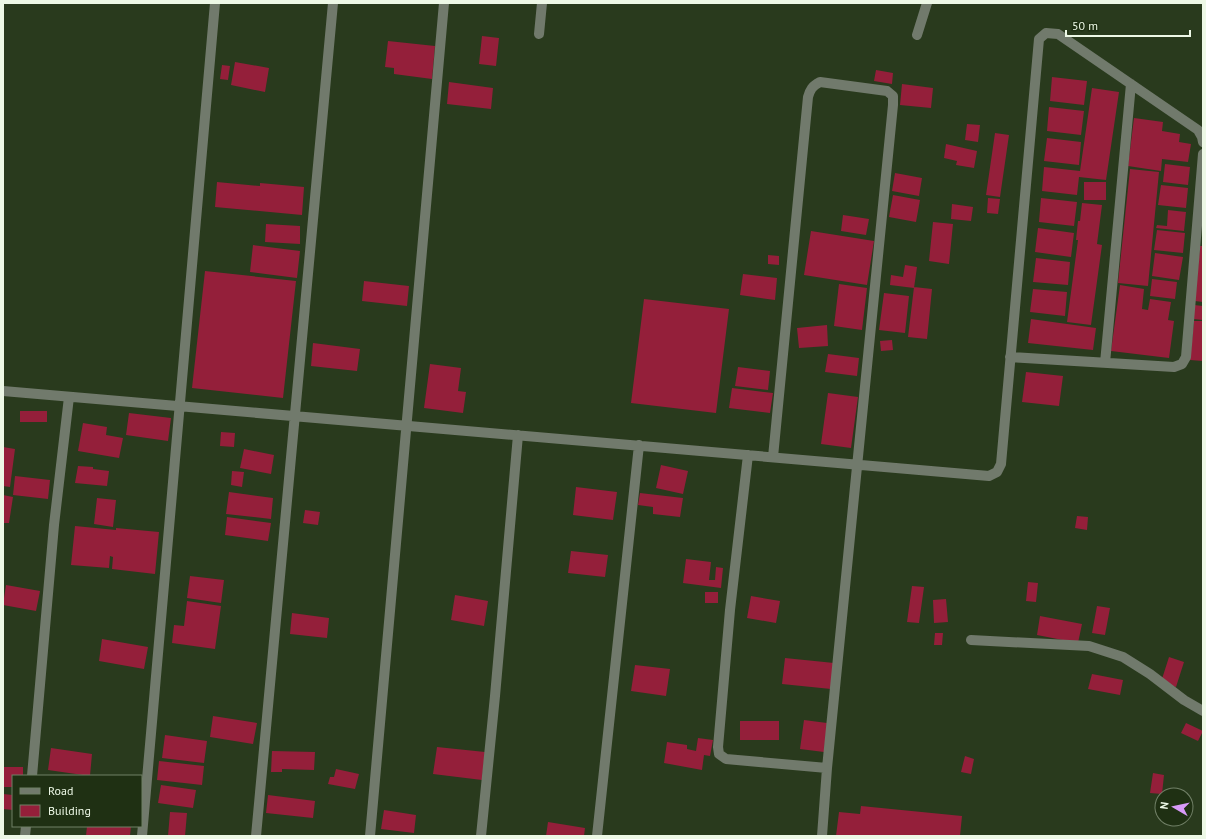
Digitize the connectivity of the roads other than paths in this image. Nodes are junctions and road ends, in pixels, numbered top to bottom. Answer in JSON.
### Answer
{"nodes":[{"id":1,"x":215,"y":3,"type":"edge"},
{"id":2,"x":333,"y":3,"type":"edge"},
{"id":3,"x":444,"y":3,"type":"edge"},
{"id":4,"x":542,"y":3,"type":"edge"},
{"id":5,"x":927,"y":3,"type":"edge"},
{"id":6,"x":539,"y":34,"type":"dead end"},
{"id":7,"x":917,"y":35,"type":"dead end"},
{"id":8,"x":1131,"y":84,"type":"junction"},
{"id":9,"x":1203,"y":142,"type":"edge"},
{"id":10,"x":1203,"y":154,"type":"edge"},
{"id":11,"x":1010,"y":358,"type":"junction"},
{"id":12,"x":1104,"y":363,"type":"junction"},
{"id":13,"x":3,"y":391,"type":"edge"},
{"id":14,"x":69,"y":397,"type":"junction"},
{"id":15,"x":180,"y":406,"type":"junction"},
{"id":16,"x":295,"y":416,"type":"junction"},
{"id":17,"x":406,"y":426,"type":"junction"},
{"id":18,"x":518,"y":435,"type":"junction"},
{"id":19,"x":639,"y":446,"type":"junction"},
{"id":20,"x":748,"y":455,"type":"junction"},
{"id":21,"x":773,"y":457,"type":"junction"},
{"id":22,"x":858,"y":464,"type":"junction"},
{"id":23,"x":972,"y":640,"type":"dead end"},
{"id":24,"x":1203,"y":711,"type":"edge"},
{"id":25,"x":828,"y":768,"type":"junction"},
{"id":26,"x":32,"y":775,"type":"edge"},
{"id":27,"x":142,"y":836,"type":"edge"},
{"id":28,"x":256,"y":836,"type":"edge"},
{"id":29,"x":370,"y":836,"type":"edge"},
{"id":30,"x":481,"y":836,"type":"edge"},
{"id":31,"x":597,"y":836,"type":"edge"},
{"id":32,"x":822,"y":836,"type":"edge"}],
"edges":[{"from":1,"to":15,"type":"street"},
{"from":2,"to":16,"type":"street"},
{"from":3,"to":17,"type":"street"},
{"from":4,"to":6,"type":"street"},
{"from":5,"to":7,"type":"street"},
{"from":8,"to":9,"type":"street"},
{"from":8,"to":11,"type":"street"},
{"from":8,"to":12,"type":"street"},
{"from":10,"to":12,"type":"street"},
{"from":11,"to":12,"type":"street"},
{"from":11,"to":22,"type":"street"},
{"from":13,"to":14,"type":"street"},
{"from":14,"to":15,"type":"street"},
{"from":14,"to":26,"type":"street"},
{"from":15,"to":16,"type":"street"},
{"from":15,"to":27,"type":"street"},
{"from":16,"to":17,"type":"street"},
{"from":16,"to":28,"type":"street"},
{"from":17,"to":18,"type":"street"},
{"from":17,"to":29,"type":"street"},
{"from":18,"to":19,"type":"street"},
{"from":18,"to":30,"type":"street"},
{"from":19,"to":20,"type":"street"},
{"from":19,"to":31,"type":"street"},
{"from":20,"to":21,"type":"street"},
{"from":20,"to":25,"type":"street"},
{"from":21,"to":22,"type":"street"},
{"from":21,"to":22,"type":"street"},
{"from":22,"to":25,"type":"street"},
{"from":23,"to":24,"type":"street"},
{"from":25,"to":32,"type":"street"}]}
